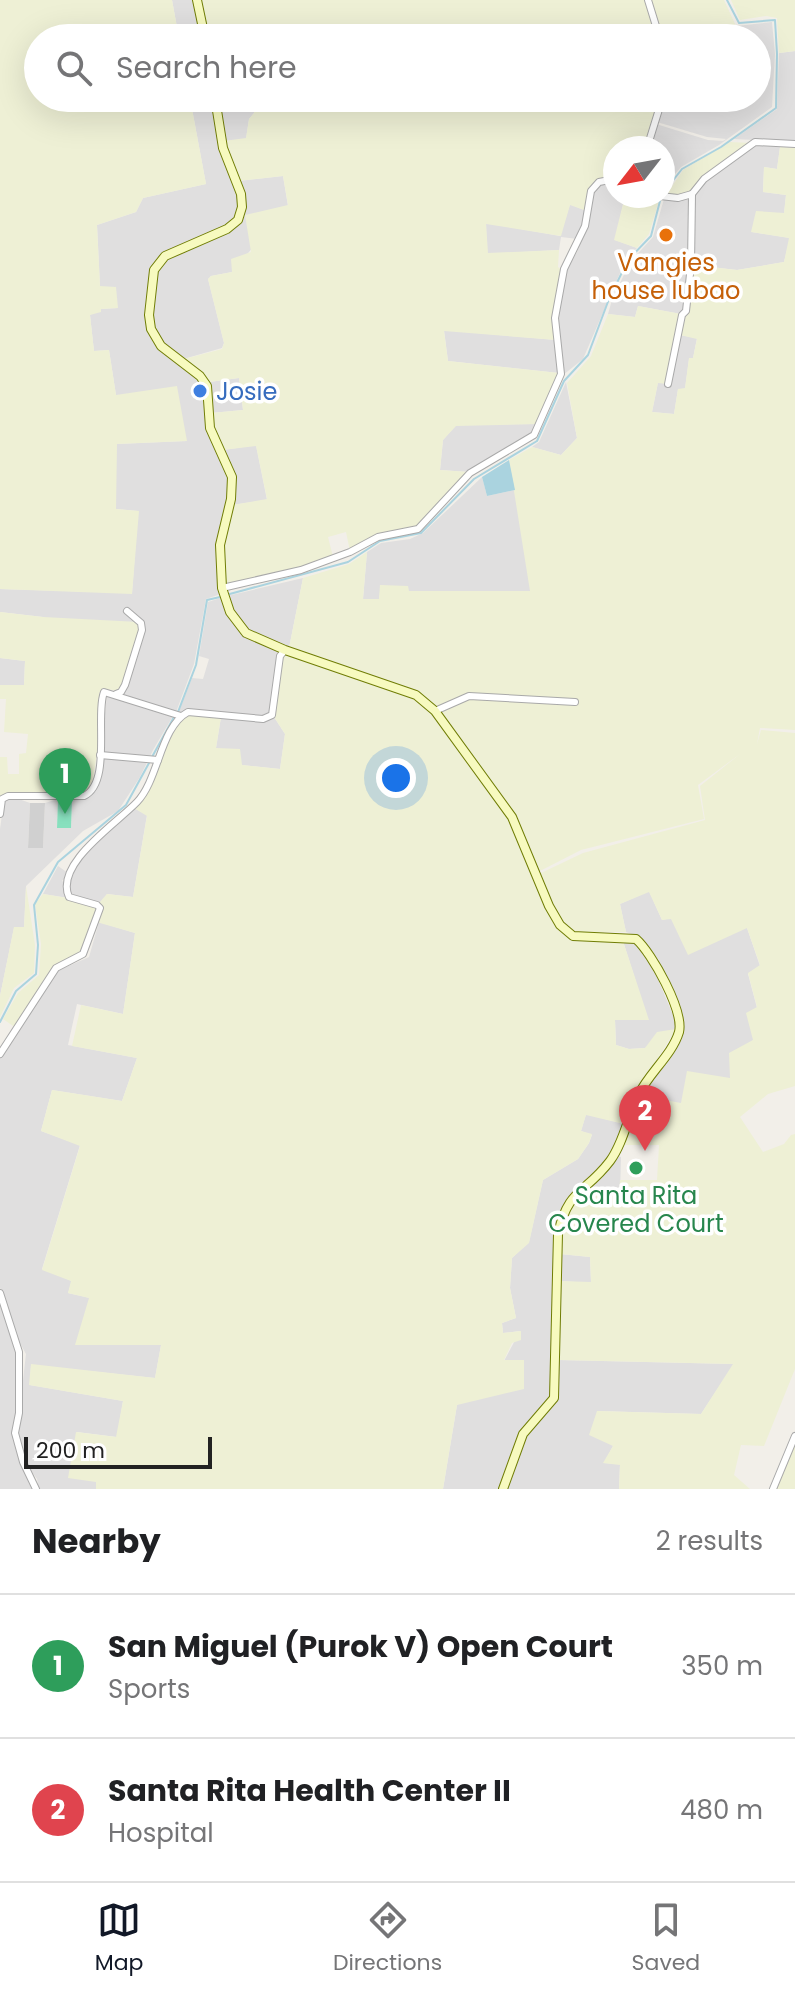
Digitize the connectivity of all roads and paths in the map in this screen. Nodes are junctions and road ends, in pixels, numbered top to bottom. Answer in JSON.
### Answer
{"nodes":[{"id":1,"x":197,"y":0,"type":"edge"},
{"id":2,"x":648,"y":0,"type":"edge"},
{"id":3,"x":202,"y":24,"type":"edge"},
{"id":4,"x":655,"y":24,"type":"edge"},
{"id":5,"x":217,"y":112,"type":"edge"},
{"id":6,"x":658,"y":112,"type":"edge"},
{"id":7,"x":651,"y":136,"type":"edge"},
{"id":8,"x":795,"y":144,"type":"edge"},
{"id":9,"x":603,"y":181,"type":"edge"},
{"id":10,"x":692,"y":194,"type":"junction"},
{"id":11,"x":675,"y":198,"type":"edge"},
{"id":12,"x":668,"y":384,"type":"dead end"},
{"id":13,"x":222,"y":588,"type":"junction"},
{"id":14,"x":127,"y":611,"type":"dead end"},
{"id":15,"x":285,"y":650,"type":"junction"},
{"id":16,"x":116,"y":694,"type":"junction"},
{"id":17,"x":575,"y":702,"type":"dead end"},
{"id":18,"x":435,"y":711,"type":"junction"},
{"id":19,"x":181,"y":716,"type":"junction"},
{"id":20,"x":100,"y":755,"type":"junction"},
{"id":21,"x":152,"y":759,"type":"junction"},
{"id":22,"x":0,"y":814,"type":"edge"},
{"id":23,"x":0,"y":1054,"type":"edge"},
{"id":24,"x":0,"y":1293,"type":"edge"},
{"id":25,"x":795,"y":1436,"type":"edge"},
{"id":26,"x":36,"y":1489,"type":"edge"},
{"id":27,"x":503,"y":1489,"type":"edge"},
{"id":28,"x":773,"y":1489,"type":"edge"}],
"edges":[{"from":1,"to":3,"type":"street"},
{"from":2,"to":4,"type":"street"},
{"from":5,"to":13,"type":"street"},
{"from":6,"to":7,"type":"street"},
{"from":8,"to":10,"type":"street"},
{"from":9,"to":13,"type":"street"},
{"from":10,"to":11,"type":"street"},
{"from":10,"to":12,"type":"street"},
{"from":13,"to":15,"type":"street"},
{"from":14,"to":16,"type":"street"},
{"from":15,"to":18,"type":"street"},
{"from":15,"to":19,"type":"street"},
{"from":16,"to":19,"type":"street"},
{"from":16,"to":20,"type":"street"},
{"from":17,"to":18,"type":"street"},
{"from":18,"to":27,"type":"street"},
{"from":19,"to":21,"type":"street"},
{"from":20,"to":21,"type":"street"},
{"from":20,"to":22,"type":"street"},
{"from":21,"to":23,"type":"street"},
{"from":24,"to":26,"type":"street"},
{"from":25,"to":28,"type":"street"}]}
